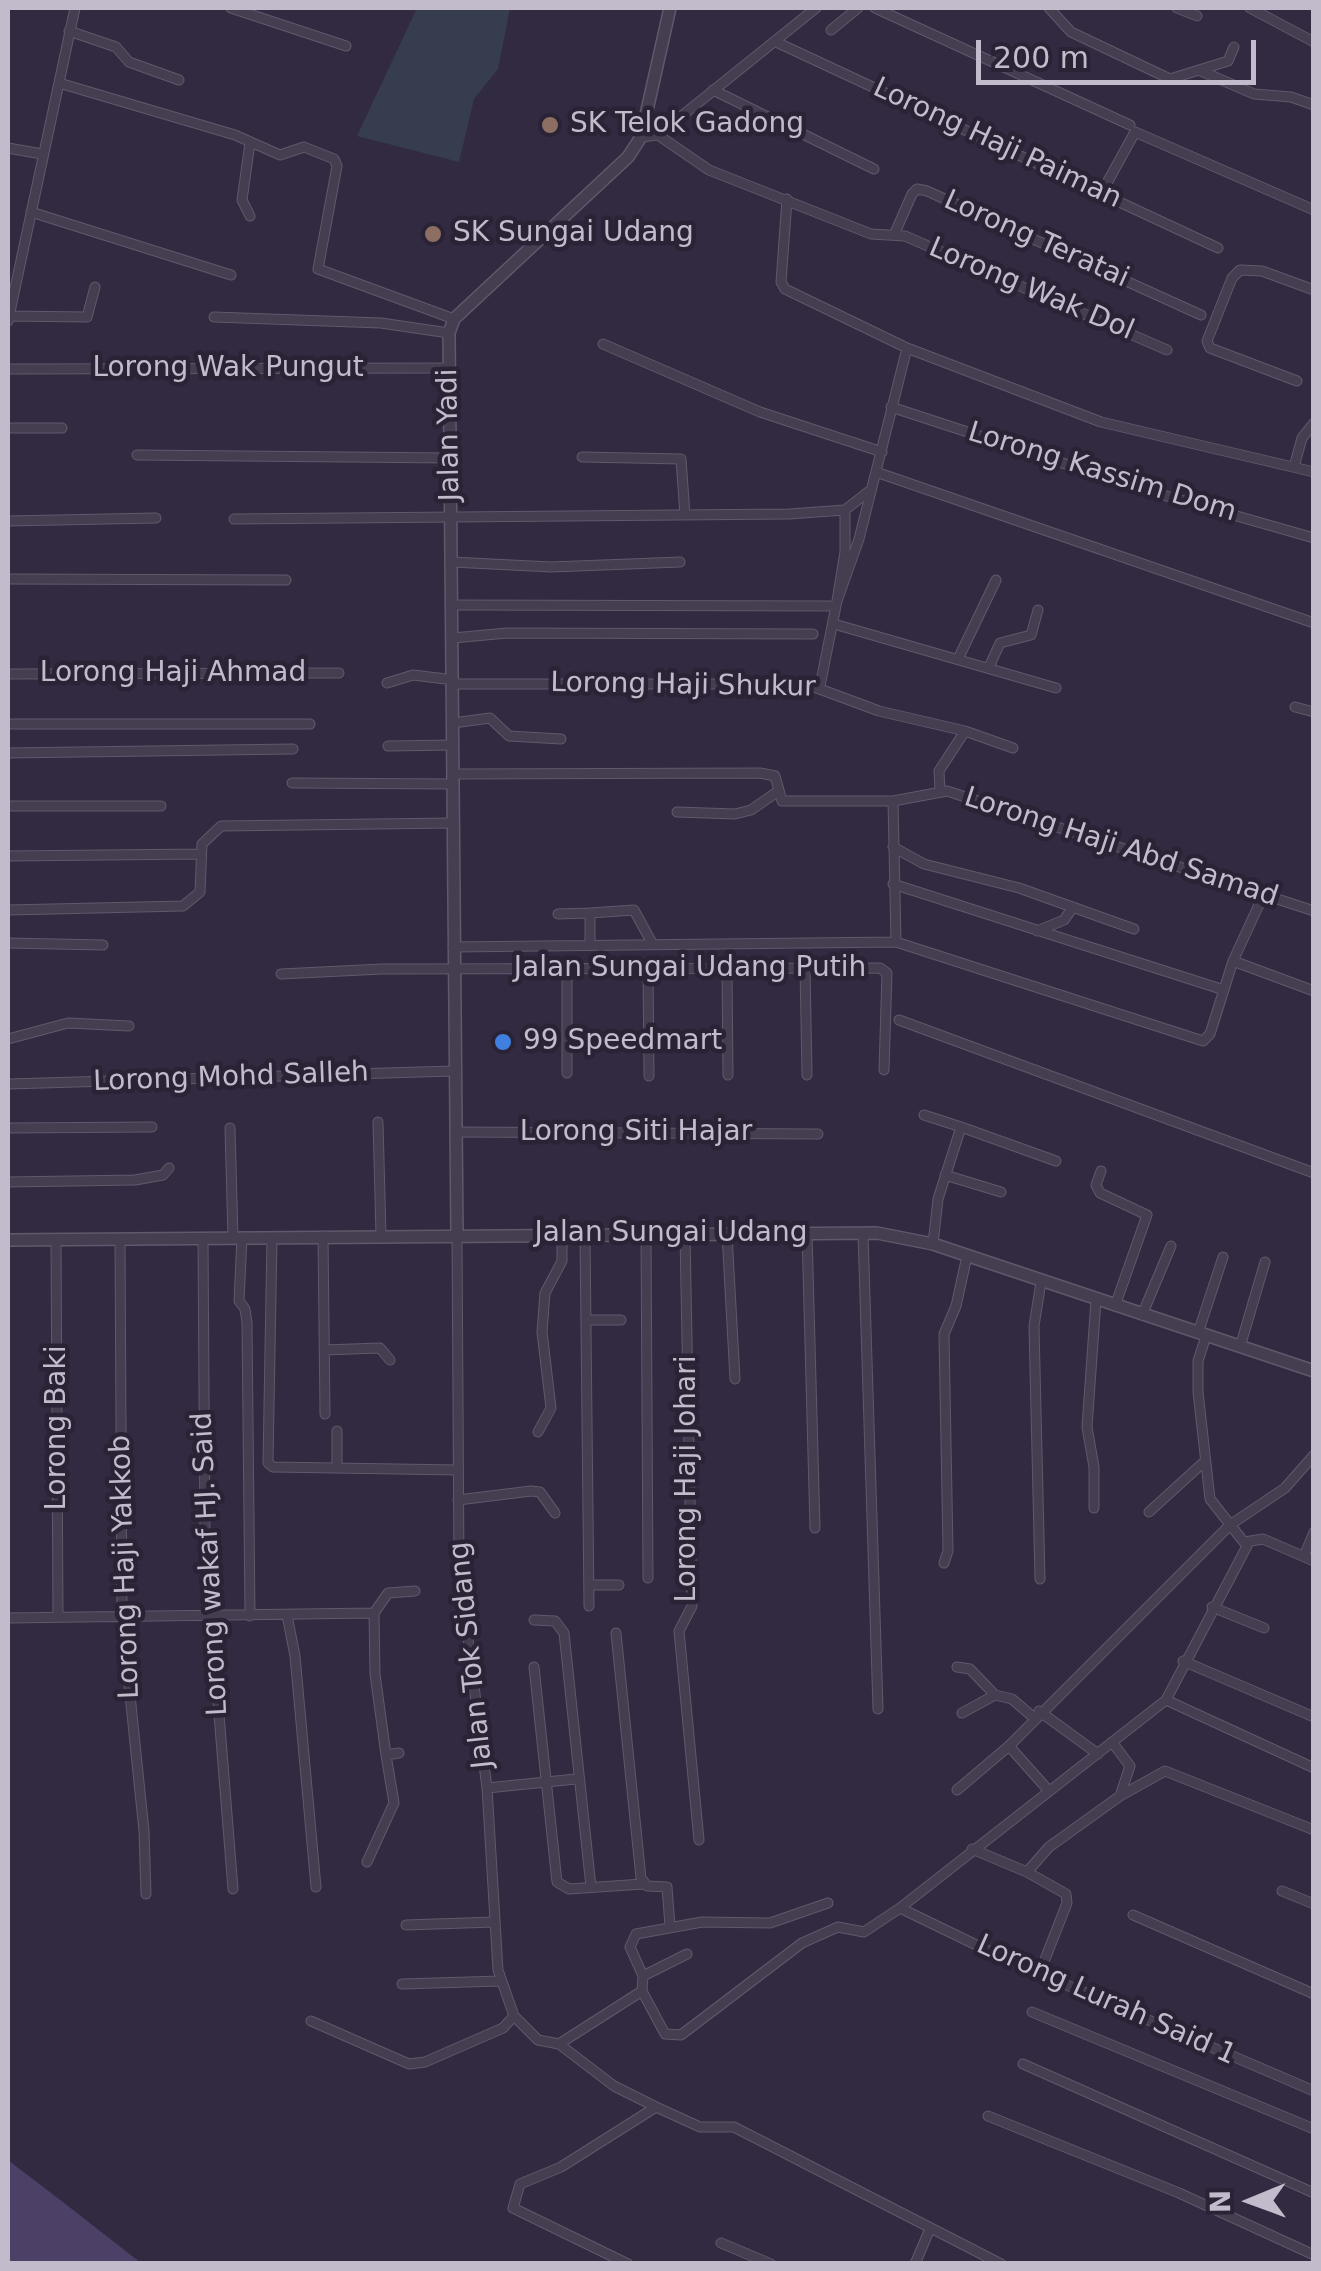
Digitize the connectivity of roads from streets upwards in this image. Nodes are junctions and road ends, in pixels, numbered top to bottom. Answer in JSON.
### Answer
{"nodes":[{"id":1,"x":75,"y":8,"type":"edge"},
{"id":2,"x":231,"y":8,"type":"edge"},
{"id":3,"x":670,"y":8,"type":"edge"},
{"id":4,"x":816,"y":8,"type":"edge"},
{"id":5,"x":858,"y":8,"type":"edge"},
{"id":6,"x":876,"y":8,"type":"edge"},
{"id":7,"x":1048,"y":8,"type":"edge"},
{"id":8,"x":1177,"y":8,"type":"edge"},
{"id":9,"x":1250,"y":8,"type":"edge"},
{"id":10,"x":1196,"y":16,"type":"dead end"},
{"id":11,"x":830,"y":30,"type":"dead end"},
{"id":12,"x":70,"y":32,"type":"junction"},
{"id":13,"x":776,"y":42,"type":"junction"},
{"id":14,"x":1314,"y":42,"type":"edge"},
{"id":15,"x":346,"y":46,"type":"dead end"},
{"id":16,"x":1234,"y":48,"type":"dead end"},
{"id":17,"x":1198,"y":70,"type":"junction"},
{"id":18,"x":179,"y":80,"type":"dead end"},
{"id":19,"x":58,"y":83,"type":"junction"},
{"id":20,"x":713,"y":90,"type":"junction"},
{"id":21,"x":1314,"y":105,"type":"edge"},
{"id":22,"x":1130,"y":125,"type":"dead end"},
{"id":23,"x":658,"y":135,"type":"junction"},
{"id":24,"x":641,"y":137,"type":"junction"},
{"id":25,"x":250,"y":142,"type":"junction"},
{"id":26,"x":8,"y":148,"type":"edge"},
{"id":27,"x":42,"y":154,"type":"junction"},
{"id":28,"x":874,"y":169,"type":"dead end"},
{"id":29,"x":1102,"y":192,"type":"junction"},
{"id":30,"x":787,"y":199,"type":"junction"},
{"id":31,"x":1314,"y":210,"type":"edge"},
{"id":32,"x":31,"y":212,"type":"junction"},
{"id":33,"x":250,"y":216,"type":"dead end"},
{"id":34,"x":894,"y":235,"type":"junction"},
{"id":35,"x":1218,"y":248,"type":"dead end"},
{"id":36,"x":231,"y":276,"type":"dead end"},
{"id":37,"x":95,"y":286,"type":"dead end"},
{"id":38,"x":1314,"y":290,"type":"edge"},
{"id":39,"x":1201,"y":315,"type":"dead end"},
{"id":40,"x":214,"y":317,"type":"dead end"},
{"id":41,"x":8,"y":318,"type":"edge"},
{"id":42,"x":454,"y":319,"type":"junction"},
{"id":43,"x":449,"y":333,"type":"junction"},
{"id":44,"x":603,"y":344,"type":"dead end"},
{"id":45,"x":907,"y":348,"type":"junction"},
{"id":46,"x":1167,"y":350,"type":"dead end"},
{"id":47,"x":448,"y":368,"type":"junction"},
{"id":48,"x":8,"y":369,"type":"edge"},
{"id":49,"x":1297,"y":381,"type":"dead end"},
{"id":50,"x":890,"y":406,"type":"junction"},
{"id":51,"x":1314,"y":423,"type":"edge"},
{"id":52,"x":8,"y":428,"type":"edge"},
{"id":53,"x":62,"y":428,"type":"dead end"},
{"id":54,"x":882,"y":452,"type":"junction"},
{"id":55,"x":137,"y":455,"type":"dead end"},
{"id":56,"x":582,"y":457,"type":"dead end"},
{"id":57,"x":450,"y":458,"type":"junction"},
{"id":58,"x":1294,"y":467,"type":"junction"},
{"id":59,"x":876,"y":472,"type":"junction"},
{"id":60,"x":1314,"y":472,"type":"edge"},
{"id":61,"x":868,"y":492,"type":"junction"},
{"id":62,"x":845,"y":510,"type":"junction"},
{"id":63,"x":451,"y":515,"type":"junction"},
{"id":64,"x":685,"y":515,"type":"junction"},
{"id":65,"x":156,"y":518,"type":"dead end"},
{"id":66,"x":234,"y":519,"type":"dead end"},
{"id":67,"x":8,"y":520,"type":"edge"},
{"id":68,"x":1314,"y":538,"type":"edge"},
{"id":69,"x":452,"y":562,"type":"junction"},
{"id":70,"x":680,"y":562,"type":"dead end"},
{"id":71,"x":8,"y":580,"type":"edge"},
{"id":72,"x":286,"y":580,"type":"dead end"},
{"id":73,"x":996,"y":580,"type":"dead end"},
{"id":74,"x":837,"y":603,"type":"junction"},
{"id":75,"x":452,"y":605,"type":"junction"},
{"id":76,"x":1038,"y":610,"type":"dead end"},
{"id":77,"x":834,"y":624,"type":"junction"},
{"id":78,"x":1314,"y":624,"type":"edge"},
{"id":79,"x":814,"y":634,"type":"dead end"},
{"id":80,"x":453,"y":638,"type":"junction"},
{"id":81,"x":958,"y":658,"type":"junction"},
{"id":82,"x":989,"y":667,"type":"junction"},
{"id":83,"x":339,"y":673,"type":"dead end"},
{"id":84,"x":8,"y":674,"type":"edge"},
{"id":85,"x":387,"y":682,"type":"dead end"},
{"id":86,"x":454,"y":682,"type":"junction"},
{"id":87,"x":820,"y":686,"type":"junction"},
{"id":88,"x":1056,"y":688,"type":"dead end"},
{"id":89,"x":1295,"y":707,"type":"dead end"},
{"id":90,"x":1314,"y":712,"type":"edge"},
{"id":91,"x":453,"y":723,"type":"junction"},
{"id":92,"x":8,"y":724,"type":"edge"},
{"id":93,"x":310,"y":724,"type":"dead end"},
{"id":94,"x":965,"y":731,"type":"junction"},
{"id":95,"x":561,"y":739,"type":"dead end"},
{"id":96,"x":454,"y":745,"type":"junction"},
{"id":97,"x":388,"y":746,"type":"dead end"},
{"id":98,"x":1012,"y":748,"type":"dead end"},
{"id":99,"x":293,"y":749,"type":"dead end"},
{"id":100,"x":8,"y":753,"type":"edge"},
{"id":101,"x":453,"y":779,"type":"junction"},
{"id":102,"x":292,"y":784,"type":"dead end"},
{"id":103,"x":777,"y":792,"type":"junction"},
{"id":104,"x":940,"y":792,"type":"junction"},
{"id":105,"x":893,"y":801,"type":"junction"},
{"id":106,"x":8,"y":806,"type":"edge"},
{"id":107,"x":161,"y":806,"type":"dead end"},
{"id":108,"x":677,"y":812,"type":"dead end"},
{"id":109,"x":452,"y":822,"type":"junction"},
{"id":110,"x":893,"y":847,"type":"junction"},
{"id":111,"x":201,"y":854,"type":"junction"},
{"id":112,"x":8,"y":856,"type":"edge"},
{"id":113,"x":893,"y":884,"type":"junction"},
{"id":114,"x":1263,"y":896,"type":"junction"},
{"id":115,"x":1073,"y":907,"type":"junction"},
{"id":116,"x":8,"y":910,"type":"edge"},
{"id":117,"x":1314,"y":912,"type":"edge"},
{"id":118,"x":590,"y":913,"type":"junction"},
{"id":119,"x":558,"y":914,"type":"dead end"},
{"id":120,"x":1134,"y":929,"type":"dead end"},
{"id":121,"x":1037,"y":931,"type":"junction"},
{"id":122,"x":896,"y":942,"type":"junction"},
{"id":123,"x":8,"y":943,"type":"edge"},
{"id":124,"x":652,"y":943,"type":"junction"},
{"id":125,"x":590,"y":944,"type":"junction"},
{"id":126,"x":103,"y":946,"type":"dead end"},
{"id":127,"x":453,"y":947,"type":"junction"},
{"id":128,"x":1233,"y":962,"type":"junction"},
{"id":129,"x":805,"y":969,"type":"junction"},
{"id":130,"x":566,"y":970,"type":"junction"},
{"id":131,"x":648,"y":970,"type":"junction"},
{"id":132,"x":727,"y":970,"type":"junction"},
{"id":133,"x":452,"y":971,"type":"junction"},
{"id":134,"x":281,"y":974,"type":"dead end"},
{"id":135,"x":1224,"y":990,"type":"junction"},
{"id":136,"x":1314,"y":991,"type":"edge"},
{"id":137,"x":898,"y":1020,"type":"dead end"},
{"id":138,"x":128,"y":1026,"type":"dead end"},
{"id":139,"x":8,"y":1039,"type":"edge"},
{"id":140,"x":884,"y":1070,"type":"dead end"},
{"id":141,"x":454,"y":1071,"type":"junction"},
{"id":142,"x":567,"y":1072,"type":"dead end"},
{"id":143,"x":728,"y":1074,"type":"dead end"},
{"id":144,"x":807,"y":1075,"type":"dead end"},
{"id":145,"x":649,"y":1076,"type":"dead end"},
{"id":146,"x":8,"y":1084,"type":"edge"},
{"id":147,"x":924,"y":1115,"type":"dead end"},
{"id":148,"x":378,"y":1122,"type":"dead end"},
{"id":149,"x":152,"y":1127,"type":"dead end"},
{"id":150,"x":961,"y":1127,"type":"junction"},
{"id":151,"x":8,"y":1128,"type":"edge"},
{"id":152,"x":230,"y":1128,"type":"dead end"},
{"id":153,"x":455,"y":1132,"type":"junction"},
{"id":154,"x":818,"y":1134,"type":"dead end"},
{"id":155,"x":1056,"y":1160,"type":"dead end"},
{"id":156,"x":170,"y":1168,"type":"dead end"},
{"id":157,"x":1100,"y":1172,"type":"dead end"},
{"id":158,"x":1314,"y":1173,"type":"edge"},
{"id":159,"x":944,"y":1175,"type":"junction"},
{"id":160,"x":8,"y":1182,"type":"edge"},
{"id":161,"x":1001,"y":1192,"type":"dead end"},
{"id":162,"x":863,"y":1233,"type":"junction"},
{"id":163,"x":646,"y":1234,"type":"junction"},
{"id":164,"x":726,"y":1234,"type":"junction"},
{"id":165,"x":807,"y":1234,"type":"junction"},
{"id":166,"x":381,"y":1235,"type":"junction"},
{"id":167,"x":685,"y":1235,"type":"junction"},
{"id":168,"x":323,"y":1236,"type":"junction"},
{"id":169,"x":456,"y":1236,"type":"junction"},
{"id":170,"x":562,"y":1236,"type":"junction"},
{"id":171,"x":585,"y":1236,"type":"junction"},
{"id":172,"x":238,"y":1237,"type":"junction"},
{"id":173,"x":272,"y":1237,"type":"junction"},
{"id":174,"x":202,"y":1238,"type":"junction"},
{"id":175,"x":120,"y":1239,"type":"junction"},
{"id":176,"x":8,"y":1240,"type":"edge"},
{"id":177,"x":56,"y":1240,"type":"junction"},
{"id":178,"x":933,"y":1244,"type":"junction"},
{"id":179,"x":1171,"y":1246,"type":"dead end"},
{"id":180,"x":966,"y":1256,"type":"junction"},
{"id":181,"x":1223,"y":1257,"type":"dead end"},
{"id":182,"x":1265,"y":1262,"type":"dead end"},
{"id":183,"x":1041,"y":1282,"type":"junction"},
{"id":184,"x":1096,"y":1300,"type":"junction"},
{"id":185,"x":1114,"y":1306,"type":"junction"},
{"id":186,"x":1142,"y":1315,"type":"junction"},
{"id":187,"x":586,"y":1320,"type":"junction"},
{"id":188,"x":621,"y":1320,"type":"dead end"},
{"id":189,"x":1202,"y":1334,"type":"junction"},
{"id":190,"x":1240,"y":1347,"type":"junction"},
{"id":191,"x":324,"y":1350,"type":"junction"},
{"id":192,"x":390,"y":1360,"type":"dead end"},
{"id":193,"x":1314,"y":1371,"type":"edge"},
{"id":194,"x":735,"y":1380,"type":"dead end"},
{"id":195,"x":325,"y":1414,"type":"dead end"},
{"id":196,"x":337,"y":1431,"type":"dead end"},
{"id":197,"x":538,"y":1432,"type":"dead end"},
{"id":198,"x":249,"y":1452,"type":"junction"},
{"id":199,"x":1314,"y":1456,"type":"edge"},
{"id":200,"x":268,"y":1460,"type":"junction"},
{"id":201,"x":1205,"y":1461,"type":"junction"},
{"id":202,"x":337,"y":1466,"type":"junction"},
{"id":203,"x":458,"y":1470,"type":"junction"},
{"id":204,"x":458,"y":1500,"type":"junction"},
{"id":205,"x":1094,"y":1508,"type":"dead end"},
{"id":206,"x":1149,"y":1512,"type":"dead end"},
{"id":207,"x":555,"y":1513,"type":"dead end"},
{"id":208,"x":1230,"y":1525,"type":"junction"},
{"id":209,"x":814,"y":1528,"type":"dead end"},
{"id":210,"x":1314,"y":1532,"type":"edge"},
{"id":211,"x":1245,"y":1542,"type":"junction"},
{"id":212,"x":1309,"y":1558,"type":"edge"},
{"id":213,"x":944,"y":1564,"type":"dead end"},
{"id":214,"x":648,"y":1578,"type":"dead end"},
{"id":215,"x":1040,"y":1579,"type":"dead end"},
{"id":216,"x":589,"y":1585,"type":"junction"},
{"id":217,"x":620,"y":1585,"type":"dead end"},
{"id":218,"x":415,"y":1591,"type":"dead end"},
{"id":219,"x":589,"y":1606,"type":"dead end"},
{"id":220,"x":1212,"y":1607,"type":"junction"},
{"id":221,"x":374,"y":1613,"type":"junction"},
{"id":222,"x":287,"y":1615,"type":"junction"},
{"id":223,"x":250,"y":1616,"type":"junction"},
{"id":224,"x":58,"y":1617,"type":"junction"},
{"id":225,"x":209,"y":1617,"type":"junction"},
{"id":226,"x":8,"y":1618,"type":"edge"},
{"id":227,"x":122,"y":1618,"type":"junction"},
{"id":228,"x":534,"y":1620,"type":"dead end"},
{"id":229,"x":1264,"y":1628,"type":"dead end"},
{"id":230,"x":616,"y":1632,"type":"dead end"},
{"id":231,"x":1184,"y":1661,"type":"junction"},
{"id":232,"x":534,"y":1667,"type":"dead end"},
{"id":233,"x":956,"y":1667,"type":"dead end"},
{"id":234,"x":995,"y":1695,"type":"junction"},
{"id":235,"x":1166,"y":1700,"type":"junction"},
{"id":236,"x":878,"y":1709,"type":"dead end"},
{"id":237,"x":962,"y":1714,"type":"dead end"},
{"id":238,"x":1036,"y":1714,"type":"junction"},
{"id":239,"x":1314,"y":1717,"type":"edge"},
{"id":240,"x":1112,"y":1742,"type":"junction"},
{"id":241,"x":1008,"y":1746,"type":"junction"},
{"id":242,"x":400,"y":1753,"type":"dead end"},
{"id":243,"x":1098,"y":1754,"type":"junction"},
{"id":244,"x":386,"y":1755,"type":"junction"},
{"id":245,"x":1314,"y":1768,"type":"edge"},
{"id":246,"x":576,"y":1779,"type":"junction"},
{"id":247,"x":545,"y":1783,"type":"junction"},
{"id":248,"x":487,"y":1788,"type":"junction"},
{"id":249,"x":957,"y":1790,"type":"dead end"},
{"id":250,"x":1049,"y":1791,"type":"junction"},
{"id":251,"x":1120,"y":1796,"type":"junction"},
{"id":252,"x":1314,"y":1830,"type":"edge"},
{"id":253,"x":699,"y":1840,"type":"dead end"},
{"id":254,"x":972,"y":1849,"type":"junction"},
{"id":255,"x":368,"y":1862,"type":"dead end"},
{"id":256,"x":1027,"y":1872,"type":"junction"},
{"id":257,"x":643,"y":1884,"type":"junction"},
{"id":258,"x":316,"y":1887,"type":"dead end"},
{"id":259,"x":591,"y":1887,"type":"junction"},
{"id":260,"x":233,"y":1888,"type":"dead end"},
{"id":261,"x":1282,"y":1891,"type":"dead end"},
{"id":262,"x":146,"y":1894,"type":"dead end"},
{"id":263,"x":828,"y":1903,"type":"dead end"},
{"id":264,"x":1314,"y":1904,"type":"edge"},
{"id":265,"x":900,"y":1908,"type":"junction"},
{"id":266,"x":1133,"y":1915,"type":"dead end"},
{"id":267,"x":494,"y":1922,"type":"junction"},
{"id":268,"x":406,"y":1925,"type":"dead end"},
{"id":269,"x":670,"y":1926,"type":"junction"},
{"id":270,"x":686,"y":1954,"type":"dead end"},
{"id":271,"x":1040,"y":1972,"type":"junction"},
{"id":272,"x":642,"y":1976,"type":"junction"},
{"id":273,"x":500,"y":1981,"type":"junction"},
{"id":274,"x":402,"y":1984,"type":"dead end"},
{"id":275,"x":642,"y":1991,"type":"junction"},
{"id":276,"x":1314,"y":1994,"type":"edge"},
{"id":277,"x":1032,"y":2012,"type":"dead end"},
{"id":278,"x":514,"y":2016,"type":"junction"},
{"id":279,"x":310,"y":2022,"type":"dead end"},
{"id":280,"x":559,"y":2044,"type":"junction"},
{"id":281,"x":1023,"y":2064,"type":"dead end"},
{"id":282,"x":1314,"y":2091,"type":"edge"},
{"id":283,"x":656,"y":2107,"type":"junction"},
{"id":284,"x":988,"y":2116,"type":"dead end"},
{"id":285,"x":1314,"y":2129,"type":"edge"},
{"id":286,"x":1314,"y":2193,"type":"edge"},
{"id":287,"x":929,"y":2231,"type":"junction"},
{"id":288,"x":722,"y":2242,"type":"dead end"},
{"id":289,"x":1314,"y":2255,"type":"edge"},
{"id":290,"x":628,"y":2264,"type":"edge"},
{"id":291,"x":771,"y":2264,"type":"edge"},
{"id":292,"x":915,"y":2264,"type":"edge"},
{"id":293,"x":1000,"y":2264,"type":"edge"}],
"edges":[{"from":1,"to":12,"type":"street"},
{"from":2,"to":15,"type":"street"},
{"from":3,"to":24,"type":"street","name":"Jalan Yadi"},
{"from":4,"to":13,"type":"street"},
{"from":5,"to":11,"type":"street"},
{"from":6,"to":22,"type":"street"},
{"from":7,"to":17,"type":"street"},
{"from":8,"to":10,"type":"street"},
{"from":9,"to":14,"type":"street"},
{"from":12,"to":18,"type":"street"},
{"from":12,"to":19,"type":"street"},
{"from":13,"to":20,"type":"street"},
{"from":13,"to":29,"type":"street","name":"Lorong Haji Paiman"},
{"from":16,"to":17,"type":"street"},
{"from":17,"to":21,"type":"street"},
{"from":19,"to":25,"type":"street"},
{"from":19,"to":27,"type":"street"},
{"from":20,"to":23,"type":"street"},
{"from":20,"to":28,"type":"street"},
{"from":23,"to":24,"type":"street"},
{"from":23,"to":30,"type":"street","name":"Lorong Wak Dol"},
{"from":24,"to":42,"type":"street","name":"Jalan Yadi"},
{"from":25,"to":33,"type":"street"},
{"from":25,"to":42,"type":"street"},
{"from":26,"to":27,"type":"street"},
{"from":27,"to":32,"type":"street"},
{"from":29,"to":31,"type":"street"},
{"from":29,"to":35,"type":"street","name":"Lorong Haji Paiman"},
{"from":30,"to":34,"type":"street","name":"Lorong Wak Dol"},
{"from":30,"to":45,"type":"street"},
{"from":32,"to":36,"type":"street"},
{"from":32,"to":41,"type":"street"},
{"from":34,"to":39,"type":"street","name":"Lorong Teratai"},
{"from":34,"to":46,"type":"street","name":"Lorong Wak Dol"},
{"from":37,"to":41,"type":"street"},
{"from":38,"to":49,"type":"street"},
{"from":40,"to":43,"type":"street"},
{"from":42,"to":43,"type":"street","name":"Jalan Yadi"},
{"from":43,"to":47,"type":"street","name":"Jalan Yadi"},
{"from":44,"to":54,"type":"street"},
{"from":45,"to":50,"type":"street"},
{"from":45,"to":58,"type":"street"},
{"from":47,"to":48,"type":"street","name":"Lorong Wak Pungut"},
{"from":47,"to":57,"type":"street","name":"Jalan Yadi"},
{"from":50,"to":54,"type":"street"},
{"from":50,"to":68,"type":"street","name":"Lorong Kassim Dom"},
{"from":51,"to":58,"type":"street"},
{"from":52,"to":53,"type":"street"},
{"from":54,"to":59,"type":"street"},
{"from":55,"to":57,"type":"street"},
{"from":56,"to":64,"type":"street"},
{"from":57,"to":63,"type":"street","name":"Jalan Yadi"},
{"from":58,"to":60,"type":"street"},
{"from":59,"to":61,"type":"street"},
{"from":59,"to":78,"type":"street"},
{"from":61,"to":62,"type":"street"},
{"from":61,"to":74,"type":"street"},
{"from":62,"to":64,"type":"street"},
{"from":62,"to":74,"type":"street"},
{"from":63,"to":64,"type":"street"},
{"from":63,"to":66,"type":"street"},
{"from":63,"to":69,"type":"street","name":"Jalan Yadi"},
{"from":65,"to":67,"type":"street"},
{"from":69,"to":70,"type":"street"},
{"from":69,"to":75,"type":"street","name":"Jalan Yadi"},
{"from":71,"to":72,"type":"street"},
{"from":73,"to":81,"type":"street"},
{"from":74,"to":75,"type":"street"},
{"from":74,"to":77,"type":"street"},
{"from":75,"to":80,"type":"street","name":"Jalan Yadi"},
{"from":76,"to":82,"type":"street"},
{"from":77,"to":81,"type":"street"},
{"from":77,"to":87,"type":"street"},
{"from":79,"to":80,"type":"street"},
{"from":80,"to":86,"type":"street","name":"Jalan Yadi"},
{"from":81,"to":82,"type":"street"},
{"from":82,"to":88,"type":"street"},
{"from":83,"to":84,"type":"street","name":"Lorong Haji Ahmad"},
{"from":85,"to":86,"type":"street","name":"Lorong Haji Shukur"},
{"from":86,"to":87,"type":"street","name":"Lorong Haji Shukur"},
{"from":86,"to":91,"type":"street","name":"Jalan Yadi"},
{"from":87,"to":94,"type":"street","name":"Lorong Haji Shukur"},
{"from":89,"to":90,"type":"street"},
{"from":91,"to":95,"type":"street"},
{"from":91,"to":96,"type":"street","name":"Jalan Yadi"},
{"from":92,"to":93,"type":"street"},
{"from":94,"to":98,"type":"street","name":"Lorong Haji Shukur"},
{"from":94,"to":104,"type":"street"},
{"from":96,"to":97,"type":"street"},
{"from":96,"to":101,"type":"street","name":"Jalan Yadi"},
{"from":99,"to":100,"type":"street"},
{"from":101,"to":102,"type":"street"},
{"from":101,"to":103,"type":"street"},
{"from":101,"to":109,"type":"street","name":"Jalan Yadi"},
{"from":103,"to":105,"type":"street","name":"Lorong Haji Abd Samad"},
{"from":103,"to":108,"type":"street"},
{"from":104,"to":105,"type":"street","name":"Lorong Haji Abd Samad"},
{"from":104,"to":114,"type":"street","name":"Lorong Haji Abd Samad"},
{"from":105,"to":110,"type":"street"},
{"from":106,"to":107,"type":"street"},
{"from":109,"to":111,"type":"street"},
{"from":109,"to":127,"type":"street","name":"Jalan Yadi"},
{"from":110,"to":113,"type":"street"},
{"from":110,"to":115,"type":"street"},
{"from":111,"to":112,"type":"street"},
{"from":111,"to":116,"type":"street"},
{"from":113,"to":121,"type":"street"},
{"from":113,"to":122,"type":"street"},
{"from":114,"to":117,"type":"street","name":"Lorong Haji Abd Samad"},
{"from":114,"to":128,"type":"street"},
{"from":115,"to":120,"type":"street"},
{"from":115,"to":121,"type":"street"},
{"from":118,"to":119,"type":"street"},
{"from":118,"to":124,"type":"street"},
{"from":118,"to":125,"type":"street"},
{"from":121,"to":135,"type":"street"},
{"from":122,"to":124,"type":"street"},
{"from":122,"to":135,"type":"street"},
{"from":123,"to":126,"type":"street"},
{"from":124,"to":125,"type":"street"},
{"from":125,"to":127,"type":"street"},
{"from":127,"to":133,"type":"street","name":"Jalan Yadi"},
{"from":128,"to":135,"type":"street"},
{"from":128,"to":136,"type":"street"},
{"from":129,"to":132,"type":"street","name":"Jalan Sungai Udang Putih"},
{"from":129,"to":140,"type":"street","name":"Jalan Sungai Udang Putih"},
{"from":129,"to":144,"type":"street"},
{"from":130,"to":131,"type":"street","name":"Jalan Sungai Udang Putih"},
{"from":130,"to":133,"type":"street","name":"Jalan Sungai Udang Putih"},
{"from":130,"to":142,"type":"street"},
{"from":131,"to":132,"type":"street","name":"Jalan Sungai Udang Putih"},
{"from":131,"to":145,"type":"street"},
{"from":132,"to":143,"type":"street"},
{"from":133,"to":134,"type":"street","name":"Jalan Sungai Udang Putih"},
{"from":133,"to":141,"type":"street","name":"Jalan Yadi"},
{"from":137,"to":158,"type":"street"},
{"from":138,"to":139,"type":"street"},
{"from":141,"to":146,"type":"street","name":"Lorong Mohd Salleh"},
{"from":141,"to":153,"type":"street","name":"Jalan Yadi"},
{"from":147,"to":150,"type":"street"},
{"from":148,"to":166,"type":"street"},
{"from":149,"to":151,"type":"street"},
{"from":150,"to":155,"type":"street"},
{"from":150,"to":159,"type":"street"},
{"from":152,"to":172,"type":"street"},
{"from":153,"to":154,"type":"street","name":"Lorong Siti Hajar"},
{"from":153,"to":169,"type":"street","name":"Jalan Yadi"},
{"from":156,"to":160,"type":"street"},
{"from":157,"to":185,"type":"street"},
{"from":159,"to":161,"type":"street"},
{"from":159,"to":178,"type":"street"},
{"from":162,"to":165,"type":"street","name":"Jalan Sungai Udang"},
{"from":162,"to":178,"type":"street","name":"Jalan Sungai Udang"},
{"from":162,"to":236,"type":"street"},
{"from":163,"to":167,"type":"street","name":"Jalan Sungai Udang"},
{"from":163,"to":171,"type":"street","name":"Jalan Sungai Udang"},
{"from":163,"to":214,"type":"street"},
{"from":164,"to":165,"type":"street","name":"Jalan Sungai Udang"},
{"from":164,"to":167,"type":"street","name":"Jalan Sungai Udang"},
{"from":164,"to":194,"type":"street"},
{"from":165,"to":209,"type":"street"},
{"from":166,"to":168,"type":"street","name":"Jalan Sungai Udang"},
{"from":166,"to":169,"type":"street","name":"Jalan Sungai Udang"},
{"from":167,"to":253,"type":"street","name":"Lorong Haji Johari"},
{"from":168,"to":173,"type":"street","name":"Jalan Sungai Udang"},
{"from":168,"to":191,"type":"street"},
{"from":169,"to":170,"type":"street","name":"Jalan Sungai Udang"},
{"from":169,"to":203,"type":"street","name":"Jalan Tok Sidang"},
{"from":170,"to":171,"type":"street","name":"Jalan Sungai Udang"},
{"from":170,"to":197,"type":"street"},
{"from":171,"to":187,"type":"street"},
{"from":172,"to":173,"type":"street","name":"Jalan Sungai Udang"},
{"from":172,"to":174,"type":"street","name":"Jalan Sungai Udang"},
{"from":172,"to":198,"type":"street"},
{"from":173,"to":200,"type":"street"},
{"from":174,"to":175,"type":"street","name":"Jalan Sungai Udang"},
{"from":174,"to":225,"type":"street","name":"Lorong wakaf HJ. Said"},
{"from":175,"to":177,"type":"street","name":"Jalan Sungai Udang"},
{"from":175,"to":227,"type":"street","name":"Lorong Haji Yakkob"},
{"from":176,"to":177,"type":"street","name":"Jalan Sungai Udang"},
{"from":177,"to":224,"type":"street","name":"Lorong Baki"},
{"from":178,"to":180,"type":"street","name":"Jalan Sungai Udang"},
{"from":179,"to":186,"type":"street"},
{"from":180,"to":183,"type":"street","name":"Jalan Sungai Udang"},
{"from":180,"to":213,"type":"street"},
{"from":181,"to":189,"type":"street"},
{"from":182,"to":190,"type":"street"},
{"from":183,"to":184,"type":"street","name":"Jalan Sungai Udang"},
{"from":183,"to":215,"type":"street"},
{"from":184,"to":185,"type":"street","name":"Jalan Sungai Udang"},
{"from":184,"to":205,"type":"street"},
{"from":185,"to":186,"type":"street","name":"Jalan Sungai Udang"},
{"from":186,"to":189,"type":"street","name":"Jalan Sungai Udang"},
{"from":187,"to":188,"type":"street"},
{"from":187,"to":216,"type":"street"},
{"from":189,"to":190,"type":"street","name":"Jalan Sungai Udang"},
{"from":189,"to":201,"type":"street"},
{"from":190,"to":193,"type":"street","name":"Jalan Sungai Udang"},
{"from":191,"to":192,"type":"street"},
{"from":191,"to":195,"type":"street"},
{"from":196,"to":202,"type":"street"},
{"from":198,"to":200,"type":"street"},
{"from":198,"to":223,"type":"street"},
{"from":199,"to":208,"type":"street"},
{"from":200,"to":202,"type":"street"},
{"from":201,"to":206,"type":"street"},
{"from":201,"to":208,"type":"street"},
{"from":202,"to":203,"type":"street"},
{"from":203,"to":204,"type":"street","name":"Jalan Tok Sidang"},
{"from":204,"to":207,"type":"street"},
{"from":204,"to":248,"type":"street","name":"Jalan Tok Sidang"},
{"from":208,"to":211,"type":"street"},
{"from":208,"to":238,"type":"street"},
{"from":210,"to":212,"type":"street"},
{"from":211,"to":212,"type":"street"},
{"from":211,"to":220,"type":"street"},
{"from":216,"to":217,"type":"street"},
{"from":216,"to":219,"type":"street"},
{"from":218,"to":221,"type":"street"},
{"from":220,"to":229,"type":"street"},
{"from":220,"to":231,"type":"street"},
{"from":221,"to":222,"type":"street"},
{"from":221,"to":244,"type":"street"},
{"from":222,"to":223,"type":"street"},
{"from":222,"to":258,"type":"street"},
{"from":223,"to":225,"type":"street"},
{"from":224,"to":226,"type":"street"},
{"from":224,"to":227,"type":"street"},
{"from":225,"to":227,"type":"street"},
{"from":225,"to":260,"type":"street","name":"Lorong wakaf HJ. Said"},
{"from":227,"to":262,"type":"street","name":"Lorong Haji Yakkob"},
{"from":228,"to":246,"type":"street"},
{"from":230,"to":257,"type":"street"},
{"from":231,"to":235,"type":"street"},
{"from":231,"to":239,"type":"street"},
{"from":232,"to":247,"type":"street"},
{"from":233,"to":234,"type":"street"},
{"from":234,"to":237,"type":"street"},
{"from":234,"to":238,"type":"street"},
{"from":235,"to":240,"type":"street"},
{"from":235,"to":245,"type":"street"},
{"from":238,"to":241,"type":"street"},
{"from":238,"to":243,"type":"street"},
{"from":240,"to":243,"type":"street"},
{"from":240,"to":251,"type":"street"},
{"from":241,"to":249,"type":"street"},
{"from":241,"to":250,"type":"street"},
{"from":242,"to":244,"type":"street"},
{"from":243,"to":250,"type":"street"},
{"from":244,"to":255,"type":"street"},
{"from":246,"to":247,"type":"street"},
{"from":246,"to":259,"type":"street"},
{"from":247,"to":248,"type":"street"},
{"from":247,"to":259,"type":"street"},
{"from":248,"to":267,"type":"street","name":"Jalan Tok Sidang"},
{"from":250,"to":254,"type":"street"},
{"from":251,"to":252,"type":"street"},
{"from":251,"to":256,"type":"street"},
{"from":254,"to":256,"type":"street"},
{"from":254,"to":265,"type":"street"},
{"from":256,"to":271,"type":"street"},
{"from":257,"to":259,"type":"street"},
{"from":257,"to":269,"type":"street"},
{"from":261,"to":264,"type":"street"},
{"from":263,"to":269,"type":"street"},
{"from":265,"to":271,"type":"street","name":"Lorong Lurah Said 1"},
{"from":265,"to":275,"type":"street"},
{"from":266,"to":276,"type":"street"},
{"from":267,"to":268,"type":"street"},
{"from":267,"to":273,"type":"street","name":"Jalan Tok Sidang"},
{"from":269,"to":272,"type":"street"},
{"from":270,"to":272,"type":"street"},
{"from":271,"to":282,"type":"street","name":"Lorong Lurah Said 1"},
{"from":272,"to":275,"type":"street"},
{"from":273,"to":274,"type":"street"},
{"from":273,"to":278,"type":"street","name":"Jalan Tok Sidang"},
{"from":275,"to":280,"type":"street"},
{"from":277,"to":285,"type":"street"},
{"from":278,"to":279,"type":"street"},
{"from":278,"to":280,"type":"street"},
{"from":280,"to":283,"type":"street"},
{"from":281,"to":286,"type":"street"},
{"from":283,"to":287,"type":"street"},
{"from":283,"to":290,"type":"street"},
{"from":284,"to":289,"type":"street"},
{"from":287,"to":292,"type":"street"},
{"from":287,"to":293,"type":"street"},
{"from":288,"to":291,"type":"street"}]}
